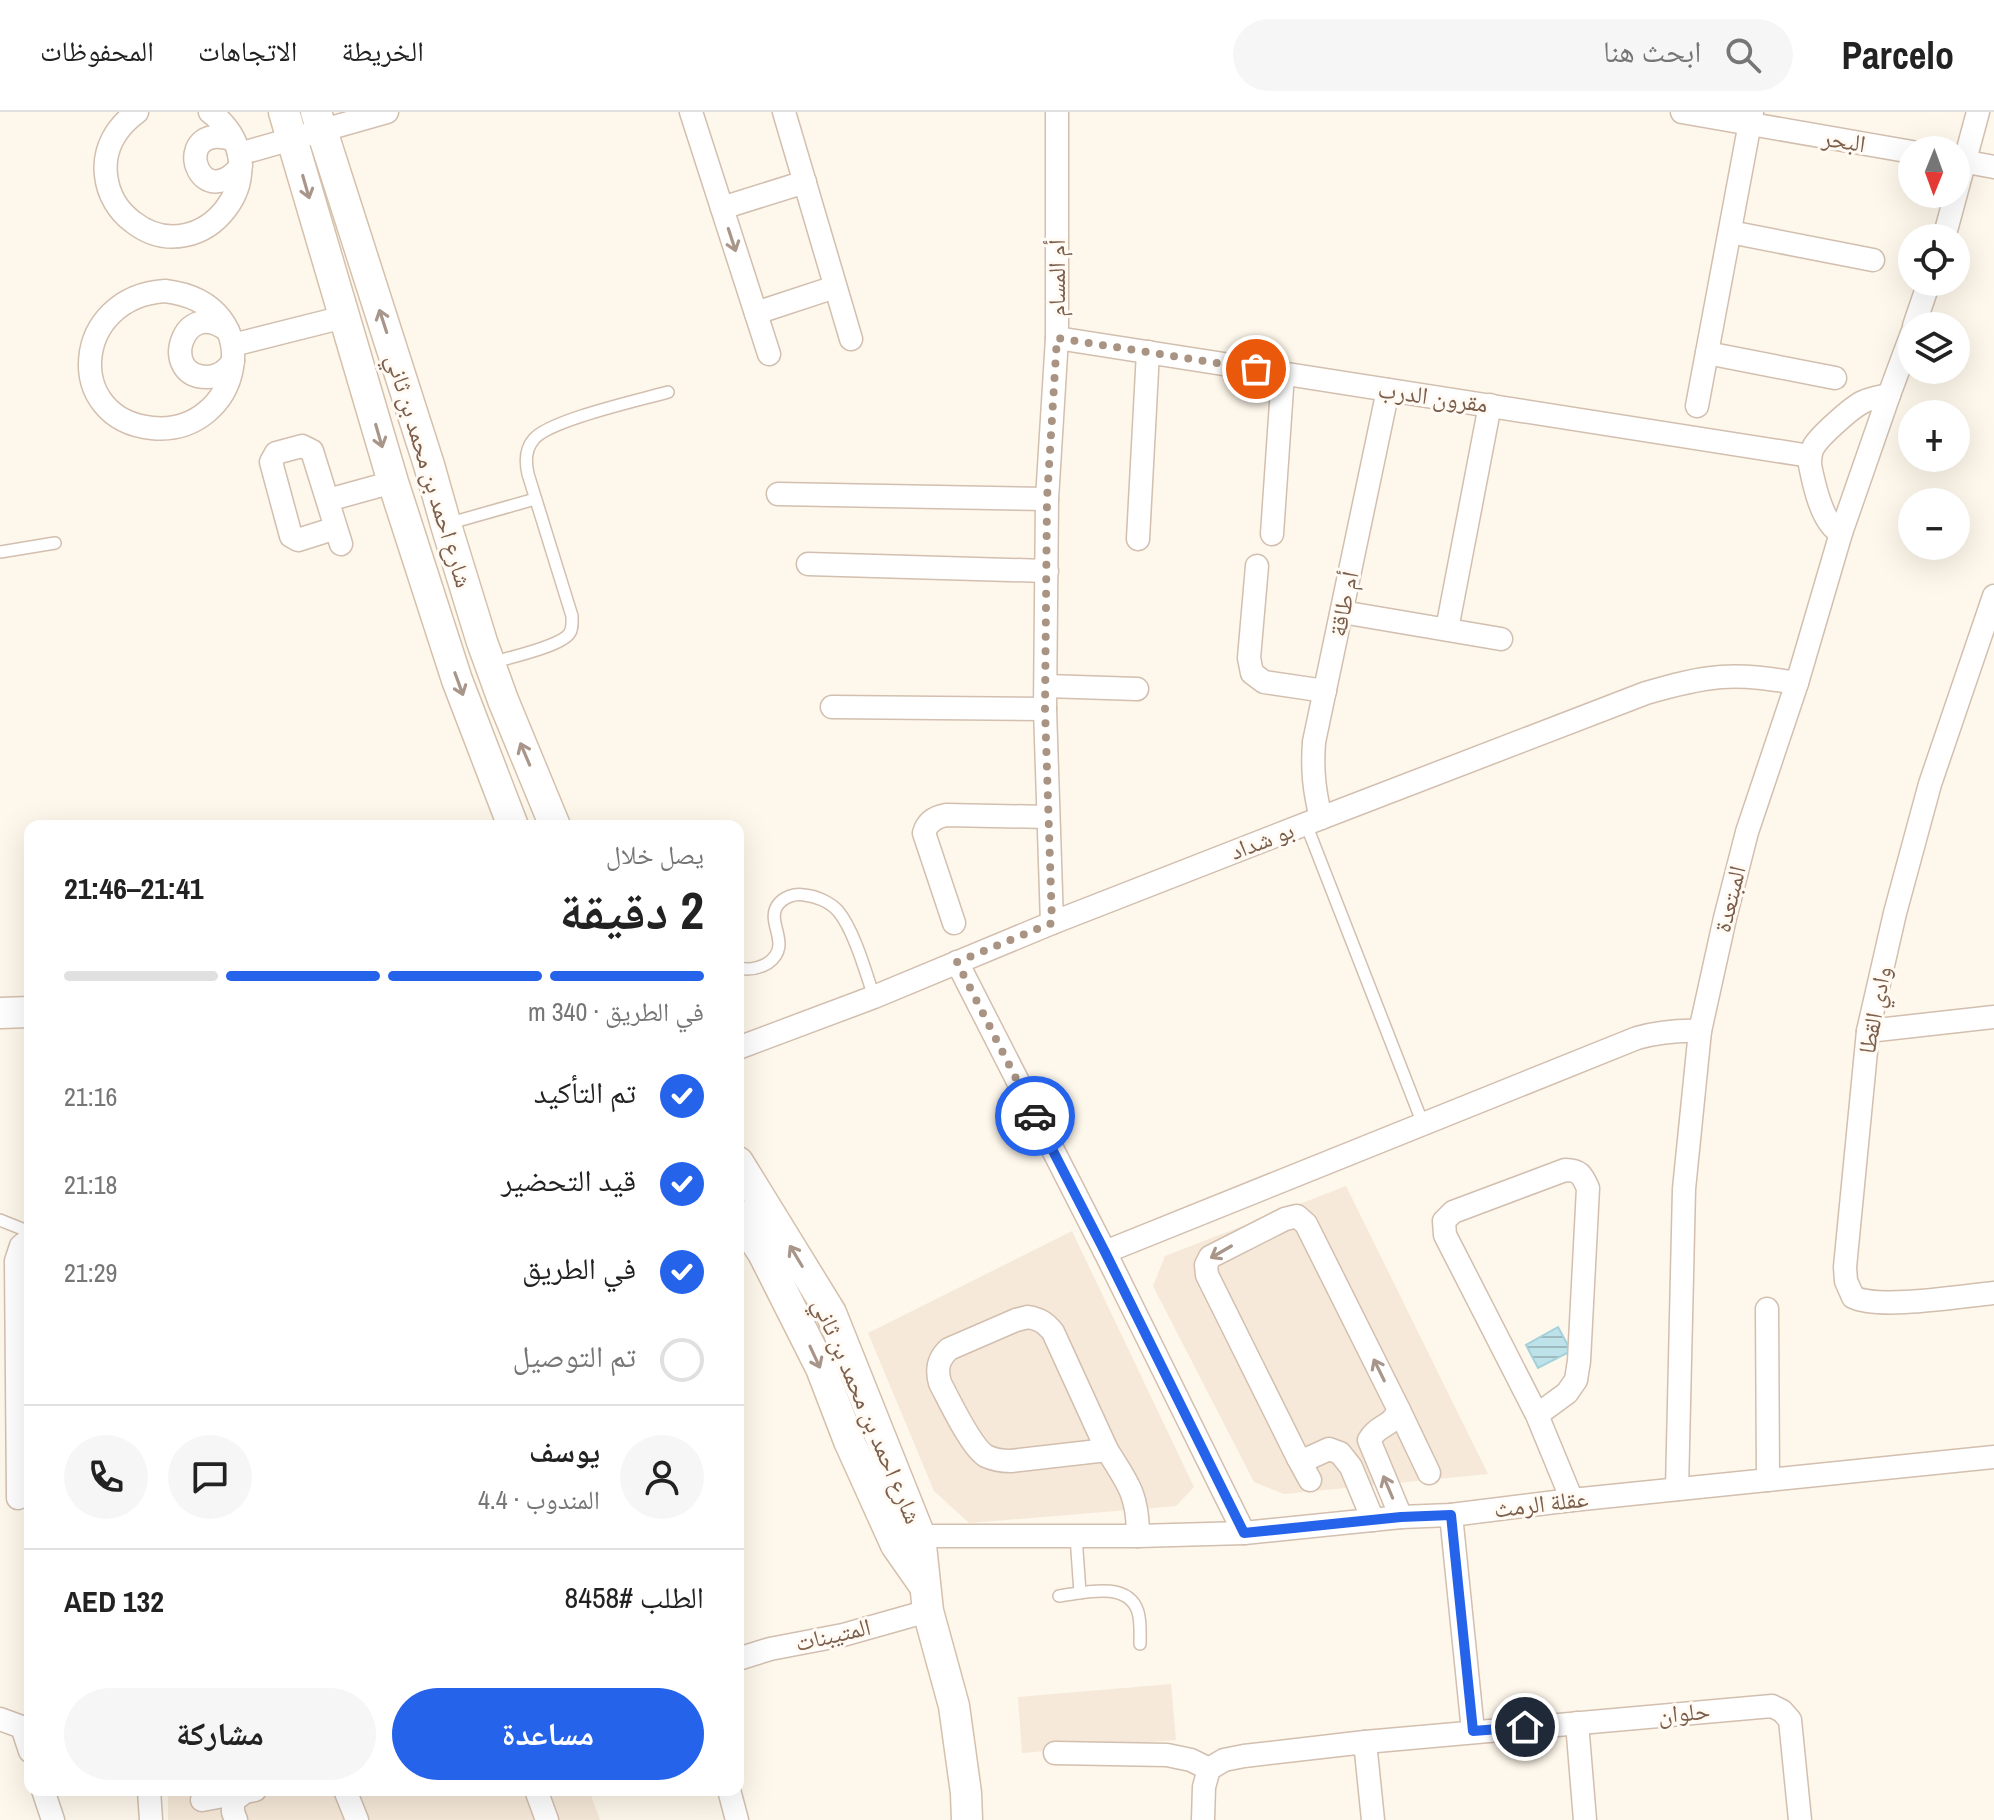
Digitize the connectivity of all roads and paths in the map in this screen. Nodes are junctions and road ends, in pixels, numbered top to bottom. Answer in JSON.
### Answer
{"nodes":[{"id":1,"x":137,"y":112,"type":"edge"},
{"id":2,"x":210,"y":112,"type":"edge"},
{"id":3,"x":387,"y":112,"type":"edge"},
{"id":4,"x":691,"y":112,"type":"edge"},
{"id":5,"x":784,"y":112,"type":"edge"},
{"id":6,"x":1057,"y":112,"type":"edge"},
{"id":7,"x":1682,"y":112,"type":"edge"},
{"id":8,"x":1978,"y":112,"type":"edge"},
{"id":9,"x":1750,"y":118,"type":"edge"},
{"id":10,"x":319,"y":120,"type":"edge"},
{"id":11,"x":288,"y":125,"type":"edge"},
{"id":12,"x":1970,"y":136,"type":"edge"},
{"id":13,"x":1898,"y":149,"type":"edge"},
{"id":14,"x":238,"y":153,"type":"junction"},
{"id":15,"x":1970,"y":163,"type":"edge"},
{"id":16,"x":1994,"y":167,"type":"edge"},
{"id":17,"x":805,"y":182,"type":"junction"},
{"id":18,"x":722,"y":208,"type":"junction"},
{"id":19,"x":1730,"y":232,"type":"junction"},
{"id":20,"x":1873,"y":260,"type":"dead end"},
{"id":21,"x":835,"y":287,"type":"junction"},
{"id":22,"x":756,"y":313,"type":"junction"},
{"id":23,"x":344,"y":317,"type":"junction"},
{"id":24,"x":1057,"y":338,"type":"junction"},
{"id":25,"x":851,"y":339,"type":"dead end"},
{"id":26,"x":231,"y":346,"type":"junction"},
{"id":27,"x":1148,"y":352,"type":"junction"},
{"id":28,"x":1707,"y":353,"type":"junction"},
{"id":29,"x":769,"y":354,"type":"dead end"},
{"id":30,"x":1898,"y":371,"type":"edge"},
{"id":31,"x":1283,"y":374,"type":"junction"},
{"id":32,"x":1835,"y":378,"type":"dead end"},
{"id":33,"x":1388,"y":390,"type":"junction"},
{"id":34,"x":668,"y":392,"type":"dead end"},
{"id":35,"x":1889,"y":395,"type":"junction"},
{"id":36,"x":1490,"y":405,"type":"junction"},
{"id":37,"x":1697,"y":406,"type":"dead end"},
{"id":38,"x":1810,"y":456,"type":"junction"},
{"id":39,"x":393,"y":482,"type":"junction"},
{"id":40,"x":778,"y":494,"type":"dead end"},
{"id":41,"x":535,"y":499,"type":"junction"},
{"id":42,"x":1047,"y":499,"type":"junction"},
{"id":43,"x":328,"y":500,"type":"junction"},
{"id":44,"x":446,"y":525,"type":"junction"},
{"id":45,"x":1841,"y":533,"type":"junction"},
{"id":46,"x":1272,"y":534,"type":"dead end"},
{"id":47,"x":1138,"y":539,"type":"dead end"},
{"id":48,"x":55,"y":543,"type":"dead end"},
{"id":49,"x":0,"y":552,"type":"edge"},
{"id":50,"x":808,"y":564,"type":"dead end"},
{"id":51,"x":1257,"y":566,"type":"dead end"},
{"id":52,"x":1047,"y":571,"type":"junction"},
{"id":53,"x":1994,"y":596,"type":"edge"},
{"id":54,"x":1342,"y":612,"type":"junction"},
{"id":55,"x":1447,"y":629,"type":"junction"},
{"id":56,"x":1501,"y":639,"type":"dead end"},
{"id":57,"x":490,"y":664,"type":"junction"},
{"id":58,"x":1797,"y":683,"type":"junction"},
{"id":59,"x":1046,"y":686,"type":"junction"},
{"id":60,"x":1137,"y":689,"type":"dead end"},
{"id":61,"x":1325,"y":691,"type":"junction"},
{"id":62,"x":832,"y":707,"type":"dead end"},
{"id":63,"x":1045,"y":709,"type":"junction"},
{"id":64,"x":1048,"y":817,"type":"junction"},
{"id":65,"x":511,"y":820,"type":"edge"},
{"id":66,"x":553,"y":820,"type":"edge"},
{"id":67,"x":1313,"y":821,"type":"junction"},
{"id":68,"x":954,"y":923,"type":"dead end"},
{"id":69,"x":1052,"y":923,"type":"junction"},
{"id":70,"x":957,"y":962,"type":"junction"},
{"id":71,"x":744,"y":968,"type":"edge"},
{"id":72,"x":874,"y":997,"type":"junction"},
{"id":73,"x":24,"y":1012,"type":"edge"},
{"id":74,"x":0,"y":1013,"type":"edge"},
{"id":75,"x":1994,"y":1017,"type":"edge"},
{"id":76,"x":1700,"y":1031,"type":"junction"},
{"id":77,"x":1868,"y":1031,"type":"junction"},
{"id":78,"x":744,"y":1046,"type":"edge"},
{"id":79,"x":1423,"y":1124,"type":"junction"},
{"id":80,"x":744,"y":1172,"type":"edge"},
{"id":81,"x":0,"y":1220,"type":"edge"},
{"id":82,"x":744,"y":1224,"type":"edge"},
{"id":83,"x":24,"y":1230,"type":"edge"},
{"id":84,"x":24,"y":1244,"type":"edge"},
{"id":85,"x":1105,"y":1252,"type":"junction"},
{"id":86,"x":1994,"y":1293,"type":"edge"},
{"id":87,"x":1767,"y":1309,"type":"dead end"},
{"id":88,"x":1399,"y":1410,"type":"junction"},
{"id":89,"x":1537,"y":1415,"type":"junction"},
{"id":90,"x":1107,"y":1450,"type":"junction"},
{"id":91,"x":1994,"y":1457,"type":"edge"},
{"id":92,"x":1298,"y":1458,"type":"junction"},
{"id":93,"x":1429,"y":1473,"type":"dead end"},
{"id":94,"x":1310,"y":1480,"type":"dead end"},
{"id":95,"x":1768,"y":1480,"type":"junction"},
{"id":96,"x":1677,"y":1489,"type":"junction"},
{"id":97,"x":16,"y":1498,"type":"edge"},
{"id":98,"x":1572,"y":1500,"type":"junction"},
{"id":99,"x":1451,"y":1515,"type":"junction"},
{"id":100,"x":1401,"y":1517,"type":"junction"},
{"id":101,"x":1373,"y":1520,"type":"junction"},
{"id":102,"x":1244,"y":1533,"type":"junction"},
{"id":103,"x":1076,"y":1535,"type":"junction"},
{"id":104,"x":1138,"y":1536,"type":"junction"},
{"id":105,"x":908,"y":1540,"type":"junction"},
{"id":106,"x":1080,"y":1593,"type":"junction"},
{"id":107,"x":1059,"y":1596,"type":"dead end"},
{"id":108,"x":927,"y":1599,"type":"junction"},
{"id":109,"x":1140,"y":1644,"type":"dead end"},
{"id":110,"x":744,"y":1657,"type":"edge"},
{"id":111,"x":0,"y":1719,"type":"edge"},
{"id":112,"x":1577,"y":1723,"type":"junction"},
{"id":113,"x":24,"y":1727,"type":"edge"},
{"id":114,"x":1473,"y":1731,"type":"junction"},
{"id":115,"x":1365,"y":1742,"type":"junction"},
{"id":116,"x":1055,"y":1753,"type":"dead end"},
{"id":117,"x":1209,"y":1769,"type":"junction"},
{"id":118,"x":45,"y":1796,"type":"edge"},
{"id":119,"x":149,"y":1796,"type":"edge"},
{"id":120,"x":223,"y":1796,"type":"edge"},
{"id":121,"x":242,"y":1796,"type":"edge"},
{"id":122,"x":347,"y":1796,"type":"edge"},
{"id":123,"x":538,"y":1796,"type":"edge"},
{"id":124,"x":731,"y":1796,"type":"edge"},
{"id":125,"x":202,"y":1800,"type":"dead end"},
{"id":126,"x":53,"y":1820,"type":"edge"},
{"id":127,"x":151,"y":1820,"type":"edge"},
{"id":128,"x":236,"y":1820,"type":"edge"},
{"id":129,"x":357,"y":1820,"type":"edge"},
{"id":130,"x":547,"y":1820,"type":"edge"},
{"id":131,"x":737,"y":1820,"type":"edge"},
{"id":132,"x":967,"y":1820,"type":"edge"},
{"id":133,"x":1203,"y":1820,"type":"edge"},
{"id":134,"x":1373,"y":1820,"type":"edge"},
{"id":135,"x":1585,"y":1820,"type":"edge"},
{"id":136,"x":1800,"y":1820,"type":"edge"}],
"edges":[{"from":1,"to":14,"type":"street"},
{"from":2,"to":14,"type":"street"},
{"from":3,"to":10,"type":"street"},
{"from":4,"to":18,"type":"street"},
{"from":5,"to":17,"type":"street"},
{"from":6,"to":24,"type":"street","name":"أم المسام"},
{"from":7,"to":9,"type":"street","name":"البحر"},
{"from":8,"to":12,"type":"street"},
{"from":9,"to":13,"type":"street","name":"البحر"},
{"from":9,"to":19,"type":"street"},
{"from":10,"to":11,"type":"street"},
{"from":44,"to":10,"type":"street","name":"شارع احمد بن محمد بن ثاني","one_way":true},
{"from":11,"to":14,"type":"street"},
{"from":11,"to":23,"type":"street","name":"شارع احمد بن محمد بن ثاني","one_way":true},
{"from":15,"to":16,"type":"street"},
{"from":17,"to":18,"type":"street"},
{"from":17,"to":21,"type":"street"},
{"from":18,"to":22,"type":"street","one_way":true},
{"from":19,"to":20,"type":"street"},
{"from":19,"to":28,"type":"street"},
{"from":21,"to":22,"type":"street"},
{"from":21,"to":25,"type":"street"},
{"from":22,"to":29,"type":"street"},
{"from":23,"to":26,"type":"street"},
{"from":23,"to":39,"type":"street","name":"شارع احمد بن محمد بن ثاني","one_way":true},
{"from":24,"to":27,"type":"street","name":"مقرون الدرب"},
{"from":24,"to":42,"type":"street","name":"أم المسام"},
{"from":26,"to":26,"type":"street"},
{"from":27,"to":31,"type":"street","name":"مقرون الدرب"},
{"from":27,"to":47,"type":"street"},
{"from":28,"to":32,"type":"street"},
{"from":28,"to":37,"type":"street"},
{"from":30,"to":35,"type":"street","name":"المبتعدة"},
{"from":31,"to":33,"type":"street","name":"مقرون الدرب"},
{"from":31,"to":46,"type":"street"},
{"from":33,"to":36,"type":"street","name":"مقرون الدرب"},
{"from":33,"to":54,"type":"street","name":"أم طاقة"},
{"from":34,"to":41,"type":"lane"},
{"from":35,"to":38,"type":"street"},
{"from":35,"to":45,"type":"street","name":"المبتعدة"},
{"from":36,"to":38,"type":"street","name":"مقرون الدرب"},
{"from":36,"to":55,"type":"street"},
{"from":38,"to":45,"type":"street"},
{"from":39,"to":43,"type":"street"},
{"from":39,"to":65,"type":"street","name":"شارع احمد بن محمد بن ثاني","one_way":true},
{"from":40,"to":42,"type":"street"},
{"from":41,"to":44,"type":"lane"},
{"from":41,"to":57,"type":"lane"},
{"from":42,"to":52,"type":"street","name":"أم المسام"},
{"from":43,"to":43,"type":"street"},
{"from":44,"to":57,"type":"street","name":"شارع احمد بن محمد بن ثاني"},
{"from":45,"to":58,"type":"street","name":"المبتعدة"},
{"from":48,"to":49,"type":"lane"},
{"from":50,"to":52,"type":"street"},
{"from":51,"to":61,"type":"street"},
{"from":52,"to":59,"type":"street","name":"أم المسام"},
{"from":53,"to":77,"type":"street","name":"وادي القطا"},
{"from":54,"to":55,"type":"street"},
{"from":54,"to":61,"type":"street","name":"أم طاقة"},
{"from":55,"to":56,"type":"street"},
{"from":66,"to":57,"type":"street","name":"شارع احمد بن محمد بن ثاني","one_way":true},
{"from":58,"to":67,"type":"street","name":"بو شداد"},
{"from":58,"to":76,"type":"street","name":"المبتعدة"},
{"from":59,"to":60,"type":"street"},
{"from":59,"to":63,"type":"street","name":"أم المسام"},
{"from":61,"to":67,"type":"street","name":"أم طاقة"},
{"from":62,"to":63,"type":"street"},
{"from":63,"to":64,"type":"street","name":"أم المسام"},
{"from":64,"to":68,"type":"street"},
{"from":64,"to":69,"type":"street","name":"أم المسام"},
{"from":67,"to":69,"type":"street","name":"بو شداد"},
{"from":67,"to":79,"type":"lane"},
{"from":69,"to":70,"type":"street","name":"بو شداد"},
{"from":70,"to":72,"type":"street","name":"بو شداد"},
{"from":70,"to":85,"type":"street"},
{"from":71,"to":72,"type":"lane"},
{"from":72,"to":78,"type":"street","name":"بو شداد"},
{"from":73,"to":74,"type":"street"},
{"from":75,"to":77,"type":"street"},
{"from":76,"to":79,"type":"street"},
{"from":76,"to":96,"type":"street","name":"المبتعدة"},
{"from":77,"to":86,"type":"street","name":"وادي القطا"},
{"from":79,"to":85,"type":"street"},
{"from":105,"to":80,"type":"street","name":"شارع احمد بن محمد بن ثاني","one_way":true},
{"from":81,"to":83,"type":"lane"},
{"from":82,"to":105,"type":"street","name":"شارع احمد بن محمد بن ثاني","one_way":true},
{"from":84,"to":97,"type":"street"},
{"from":85,"to":102,"type":"street"},
{"from":87,"to":95,"type":"street"},
{"from":88,"to":92,"type":"street","one_way":true},
{"from":88,"to":93,"type":"street"},
{"from":100,"to":88,"type":"street","one_way":true},
{"from":89,"to":89,"type":"street"},
{"from":89,"to":98,"type":"street"},
{"from":90,"to":90,"type":"street"},
{"from":90,"to":104,"type":"street"},
{"from":91,"to":95,"type":"street","name":"عقلة الرمث"},
{"from":92,"to":94,"type":"street"},
{"from":92,"to":101,"type":"street"},
{"from":95,"to":96,"type":"street","name":"عقلة الرمث"},
{"from":96,"to":98,"type":"street","name":"عقلة الرمث"},
{"from":98,"to":99,"type":"street","name":"عقلة الرمث"},
{"from":99,"to":100,"type":"street","name":"عقلة الرمث"},
{"from":99,"to":114,"type":"street"},
{"from":100,"to":101,"type":"street","name":"عقلة الرمث"},
{"from":101,"to":102,"type":"street","name":"عقلة الرمث"},
{"from":102,"to":104,"type":"street","name":"عقلة الرمث"},
{"from":103,"to":104,"type":"street","name":"عقلة الرمث"},
{"from":103,"to":105,"type":"street","name":"عقلة الرمث"},
{"from":103,"to":106,"type":"lane"},
{"from":105,"to":108,"type":"street","name":"شارع احمد بن محمد بن ثاني"},
{"from":106,"to":107,"type":"lane"},
{"from":106,"to":109,"type":"lane"},
{"from":108,"to":110,"type":"street","name":"المتيبنات"},
{"from":108,"to":132,"type":"street","name":"شارع احمد بن محمد بن ثاني"},
{"from":111,"to":113,"type":"street"},
{"from":112,"to":114,"type":"street","name":"حلوان"},
{"from":112,"to":135,"type":"street"},
{"from":112,"to":136,"type":"street","name":"حلوان"},
{"from":114,"to":115,"type":"street","name":"حلوان"},
{"from":115,"to":117,"type":"street","name":"حلوان"},
{"from":115,"to":134,"type":"street"},
{"from":116,"to":117,"type":"street"},
{"from":117,"to":133,"type":"street"},
{"from":118,"to":126,"type":"street"},
{"from":119,"to":127,"type":"street"},
{"from":120,"to":125,"type":"street"},
{"from":121,"to":128,"type":"street"},
{"from":122,"to":129,"type":"street"},
{"from":123,"to":130,"type":"street"},
{"from":124,"to":131,"type":"street"}]}
